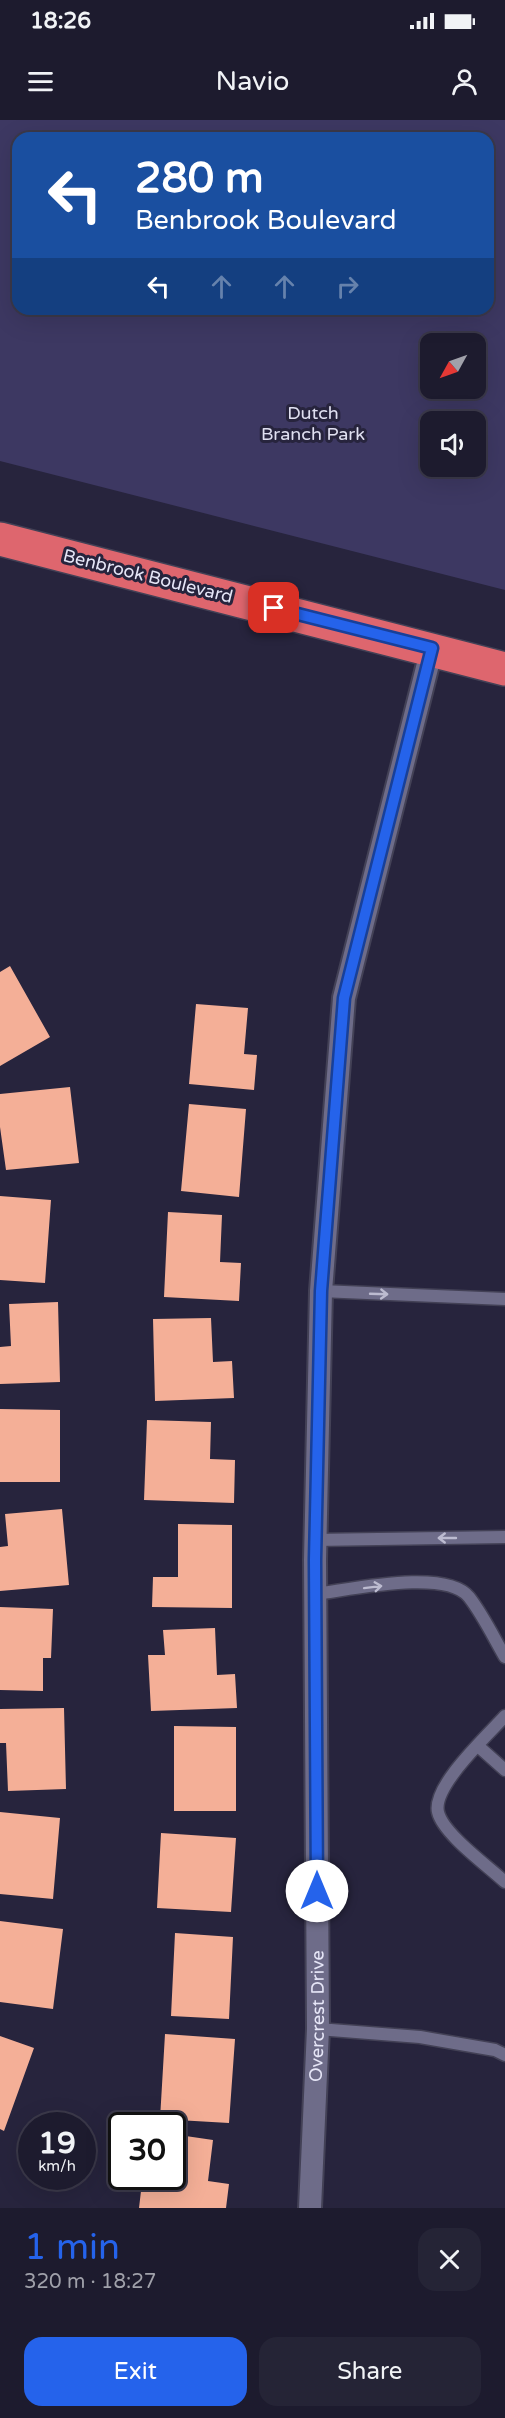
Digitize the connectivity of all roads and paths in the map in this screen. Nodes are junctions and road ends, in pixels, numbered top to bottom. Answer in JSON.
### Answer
{"nodes":[{"id":1,"x":0,"y":539,"type":"edge"},
{"id":2,"x":432,"y":648,"type":"junction"},
{"id":3,"x":505,"y":669,"type":"edge"},
{"id":4,"x":321,"y":1291,"type":"junction"},
{"id":5,"x":505,"y":1299,"type":"edge"},
{"id":6,"x":505,"y":1537,"type":"edge"},
{"id":7,"x":315,"y":1540,"type":"junction"},
{"id":8,"x":315,"y":1593,"type":"junction"},
{"id":9,"x":505,"y":1657,"type":"edge"},
{"id":10,"x":505,"y":1716,"type":"edge"},
{"id":11,"x":478,"y":1746,"type":"junction"},
{"id":12,"x":505,"y":1770,"type":"edge"},
{"id":13,"x":505,"y":1882,"type":"edge"},
{"id":14,"x":318,"y":2029,"type":"junction"},
{"id":15,"x":505,"y":2055,"type":"edge"},
{"id":16,"x":310,"y":2208,"type":"edge"}],
"edges":[{"from":1,"to":2,"type":"highway","name":"Benbrook Boulevard"},
{"from":2,"to":3,"type":"highway","name":"Benbrook Boulevard"},
{"from":2,"to":4,"type":"street","name":"Overcrest Drive"},
{"from":4,"to":5,"type":"lane","one_way":true},
{"from":4,"to":7,"type":"street","name":"Overcrest Drive"},
{"from":6,"to":7,"type":"lane","one_way":true},
{"from":7,"to":8,"type":"street","name":"Overcrest Drive"},
{"from":8,"to":9,"type":"lane","one_way":true},
{"from":8,"to":14,"type":"street","name":"Overcrest Drive"},
{"from":10,"to":11,"type":"lane"},
{"from":11,"to":12,"type":"lane"},
{"from":11,"to":13,"type":"lane"},
{"from":14,"to":15,"type":"lane"},
{"from":14,"to":16,"type":"street","name":"Overcrest Drive"}]}
